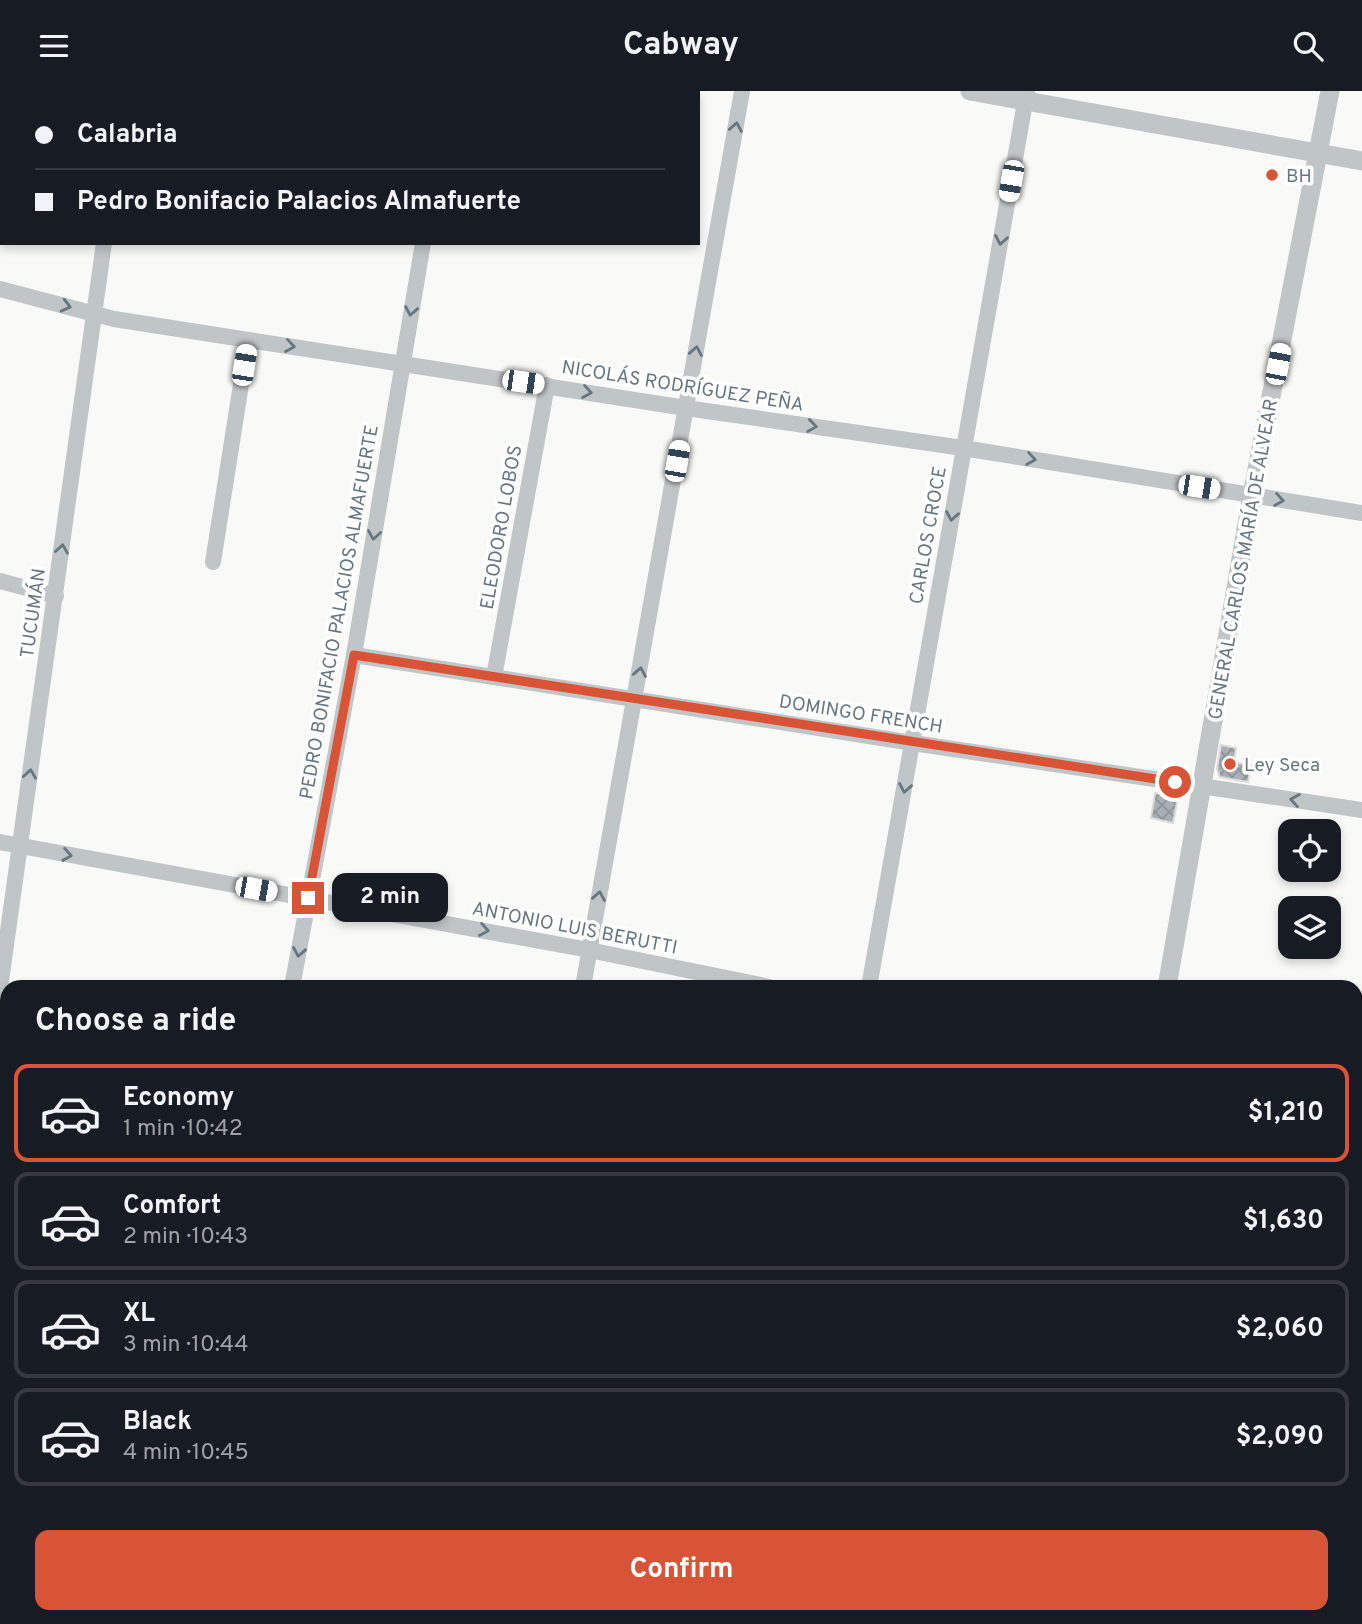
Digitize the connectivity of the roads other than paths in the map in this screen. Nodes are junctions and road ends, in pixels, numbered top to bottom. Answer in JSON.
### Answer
{"nodes":[{"id":1,"x":742,"y":91,"type":"edge"},
{"id":2,"x":970,"y":91,"type":"edge"},
{"id":3,"x":1330,"y":91,"type":"edge"},
{"id":4,"x":1026,"y":96,"type":"edge"},
{"id":5,"x":1319,"y":153,"type":"junction"},
{"id":6,"x":1362,"y":161,"type":"edge"},
{"id":7,"x":104,"y":245,"type":"edge"},
{"id":8,"x":423,"y":245,"type":"edge"},
{"id":9,"x":0,"y":289,"type":"edge"},
{"id":10,"x":94,"y":313,"type":"junction"},
{"id":11,"x":248,"y":340,"type":"junction"},
{"id":12,"x":402,"y":363,"type":"junction"},
{"id":13,"x":547,"y":385,"type":"junction"},
{"id":14,"x":686,"y":408,"type":"junction"},
{"id":15,"x":963,"y":449,"type":"junction"},
{"id":16,"x":1252,"y":495,"type":"junction"},
{"id":17,"x":1362,"y":513,"type":"edge"},
{"id":18,"x":213,"y":562,"type":"dead end"},
{"id":19,"x":0,"y":581,"type":"edge"},
{"id":20,"x":56,"y":596,"type":"junction"},
{"id":21,"x":354,"y":655,"type":"junction"},
{"id":22,"x":494,"y":677,"type":"junction"},
{"id":23,"x":635,"y":699,"type":"junction"},
{"id":24,"x":913,"y":743,"type":"junction"},
{"id":25,"x":1201,"y":786,"type":"junction"},
{"id":26,"x":1362,"y":810,"type":"edge"},
{"id":27,"x":0,"y":842,"type":"edge"},
{"id":28,"x":20,"y":846,"type":"junction"},
{"id":29,"x":308,"y":898,"type":"junction"},
{"id":30,"x":589,"y":950,"type":"junction"},
{"id":31,"x":1,"y":980,"type":"edge"},
{"id":32,"x":293,"y":980,"type":"edge"},
{"id":33,"x":584,"y":980,"type":"edge"},
{"id":34,"x":736,"y":980,"type":"edge"},
{"id":35,"x":870,"y":980,"type":"edge"},
{"id":36,"x":1168,"y":980,"type":"edge"}],
"edges":[{"from":14,"to":1,"type":"street","one_way":true},
{"from":2,"to":4,"type":"street"},
{"from":3,"to":5,"type":"street","name":"GENERAL CARLOS MARÍA DE ALVEAR"},
{"from":4,"to":5,"type":"street"},
{"from":4,"to":15,"type":"street","name":"CARLOS CROCE","one_way":true},
{"from":5,"to":6,"type":"street"},
{"from":5,"to":16,"type":"street","name":"GENERAL CARLOS MARÍA DE ALVEAR"},
{"from":7,"to":10,"type":"street","name":"TUCUMÁN"},
{"from":8,"to":12,"type":"street","name":"PEDRO BONIFACIO PALACIOS ALMAFUERTE","one_way":true},
{"from":9,"to":10,"type":"street","name":"NICOLÁS RODRÍGUEZ PEÑA","one_way":true},
{"from":10,"to":11,"type":"street","name":"NICOLÁS RODRÍGUEZ PEÑA"},
{"from":20,"to":10,"type":"street","name":"TUCUMÁN","one_way":true},
{"from":11,"to":12,"type":"street","name":"NICOLÁS RODRÍGUEZ PEÑA","one_way":true},
{"from":11,"to":18,"type":"street"},
{"from":12,"to":13,"type":"street","name":"NICOLÁS RODRÍGUEZ PEÑA"},
{"from":12,"to":21,"type":"street","name":"PEDRO BONIFACIO PALACIOS ALMAFUERTE","one_way":true},
{"from":13,"to":14,"type":"street","name":"NICOLÁS RODRÍGUEZ PEÑA","one_way":true},
{"from":13,"to":22,"type":"street","name":"ELEODORO LOBOS"},
{"from":14,"to":15,"type":"street","name":"NICOLÁS RODRÍGUEZ PEÑA","one_way":true},
{"from":23,"to":14,"type":"street","one_way":true},
{"from":15,"to":16,"type":"street","name":"NICOLÁS RODRÍGUEZ PEÑA","one_way":true},
{"from":15,"to":24,"type":"street","name":"CARLOS CROCE","one_way":true},
{"from":16,"to":17,"type":"street","name":"NICOLÁS RODRÍGUEZ PEÑA","one_way":true},
{"from":16,"to":25,"type":"street","name":"GENERAL CARLOS MARÍA DE ALVEAR"},
{"from":19,"to":20,"type":"street"},
{"from":28,"to":20,"type":"street","name":"TUCUMÁN","one_way":true},
{"from":21,"to":22,"type":"street","name":"DOMINGO FRENCH"},
{"from":21,"to":29,"type":"street","name":"PEDRO BONIFACIO PALACIOS ALMAFUERTE"},
{"from":22,"to":23,"type":"street","name":"DOMINGO FRENCH"},
{"from":23,"to":24,"type":"street","name":"DOMINGO FRENCH"},
{"from":30,"to":23,"type":"street","one_way":true},
{"from":24,"to":25,"type":"street","name":"DOMINGO FRENCH"},
{"from":24,"to":35,"type":"street","name":"CARLOS CROCE","one_way":true},
{"from":26,"to":25,"type":"street","name":"DOMINGO FRENCH","one_way":true},
{"from":25,"to":36,"type":"street","name":"GENERAL CARLOS MARÍA DE ALVEAR"},
{"from":27,"to":28,"type":"street","name":"ANTONIO LUIS BERUTTI"},
{"from":28,"to":29,"type":"street","name":"ANTONIO LUIS BERUTTI","one_way":true},
{"from":28,"to":31,"type":"street","name":"TUCUMÁN"},
{"from":29,"to":30,"type":"street","name":"ANTONIO LUIS BERUTTI","one_way":true},
{"from":29,"to":32,"type":"street","name":"PEDRO BONIFACIO PALACIOS ALMAFUERTE","one_way":true},
{"from":30,"to":33,"type":"street"},
{"from":30,"to":34,"type":"street","name":"ANTONIO LUIS BERUTTI"}]}
